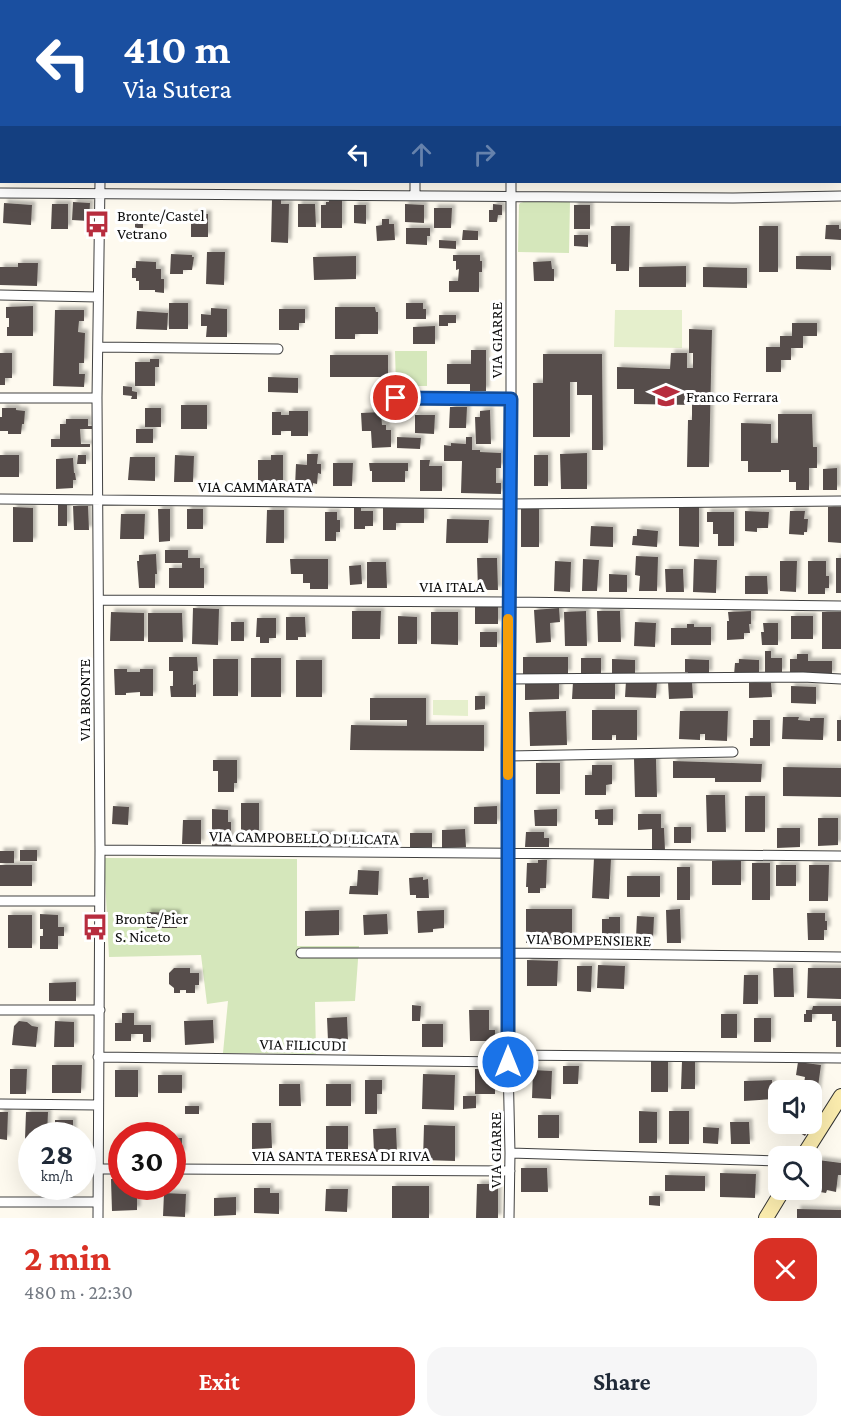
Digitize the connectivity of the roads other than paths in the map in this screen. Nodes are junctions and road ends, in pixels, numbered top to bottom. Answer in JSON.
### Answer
{"nodes":[{"id":1,"x":100,"y":183,"type":"edge"},
{"id":2,"x":415,"y":183,"type":"edge"},
{"id":3,"x":511,"y":183,"type":"edge"},
{"id":4,"x":0,"y":193,"type":"edge"},
{"id":5,"x":100,"y":194,"type":"junction"},
{"id":6,"x":415,"y":195,"type":"junction"},
{"id":7,"x":511,"y":196,"type":"junction"},
{"id":8,"x":841,"y":196,"type":"edge"},
{"id":9,"x":0,"y":295,"type":"edge"},
{"id":10,"x":98,"y":297,"type":"junction"},
{"id":11,"x":98,"y":347,"type":"junction"},
{"id":12,"x":278,"y":349,"type":"dead end"},
{"id":13,"x":0,"y":398,"type":"edge"},
{"id":14,"x":97,"y":398,"type":"junction"},
{"id":15,"x":396,"y":398,"type":"dead end"},
{"id":16,"x":511,"y":399,"type":"junction"},
{"id":17,"x":0,"y":499,"type":"edge"},
{"id":18,"x":98,"y":500,"type":"junction"},
{"id":19,"x":841,"y":501,"type":"edge"},
{"id":20,"x":510,"y":504,"type":"junction"},
{"id":21,"x":99,"y":600,"type":"junction"},
{"id":22,"x":508,"y":602,"type":"junction"},
{"id":23,"x":841,"y":606,"type":"edge"},
{"id":24,"x":508,"y":679,"type":"junction"},
{"id":25,"x":841,"y":679,"type":"edge"},
{"id":26,"x":733,"y":752,"type":"dead end"},
{"id":27,"x":508,"y":756,"type":"junction"},
{"id":28,"x":100,"y":850,"type":"junction"},
{"id":29,"x":507,"y":854,"type":"junction"},
{"id":30,"x":841,"y":856,"type":"edge"},
{"id":31,"x":0,"y":901,"type":"edge"},
{"id":32,"x":99,"y":901,"type":"junction"},
{"id":33,"x":301,"y":953,"type":"dead end"},
{"id":34,"x":508,"y":953,"type":"junction"},
{"id":35,"x":841,"y":957,"type":"edge"},
{"id":36,"x":0,"y":1010,"type":"edge"},
{"id":37,"x":99,"y":1010,"type":"junction"},
{"id":38,"x":98,"y":1057,"type":"junction"},
{"id":39,"x":508,"y":1058,"type":"junction"},
{"id":40,"x":841,"y":1058,"type":"edge"},
{"id":41,"x":841,"y":1096,"type":"edge"},
{"id":42,"x":0,"y":1104,"type":"edge"},
{"id":43,"x":98,"y":1105,"type":"junction"},
{"id":44,"x":809,"y":1146,"type":"edge"},
{"id":45,"x":510,"y":1153,"type":"junction"},
{"id":46,"x":768,"y":1161,"type":"edge"},
{"id":47,"x":98,"y":1169,"type":"junction"},
{"id":48,"x":108,"y":1169,"type":"edge"},
{"id":49,"x":186,"y":1169,"type":"edge"},
{"id":50,"x":510,"y":1171,"type":"junction"},
{"id":51,"x":777,"y":1200,"type":"edge"},
{"id":52,"x":0,"y":1202,"type":"edge"},
{"id":53,"x":98,"y":1202,"type":"junction"},
{"id":54,"x":98,"y":1218,"type":"edge"},
{"id":55,"x":509,"y":1218,"type":"edge"},
{"id":56,"x":766,"y":1218,"type":"edge"}],
"edges":[{"from":1,"to":5,"type":"street","name":"VIA BRONTE"},
{"from":2,"to":6,"type":"street"},
{"from":3,"to":7,"type":"street","name":"VIA GIARRE"},
{"from":4,"to":5,"type":"street"},
{"from":5,"to":6,"type":"street"},
{"from":5,"to":10,"type":"street","name":"VIA BRONTE"},
{"from":6,"to":7,"type":"street"},
{"from":7,"to":8,"type":"street"},
{"from":7,"to":16,"type":"street","name":"VIA GIARRE"},
{"from":9,"to":10,"type":"street"},
{"from":10,"to":11,"type":"street","name":"VIA BRONTE"},
{"from":11,"to":12,"type":"street"},
{"from":11,"to":14,"type":"street","name":"VIA BRONTE"},
{"from":13,"to":14,"type":"street"},
{"from":14,"to":18,"type":"street","name":"VIA BRONTE"},
{"from":15,"to":16,"type":"street"},
{"from":16,"to":20,"type":"street","name":"VIA GIARRE"},
{"from":17,"to":18,"type":"street","name":"VIA CAMMARATA"},
{"from":18,"to":20,"type":"street","name":"VIA CAMMARATA"},
{"from":18,"to":21,"type":"street","name":"VIA BRONTE"},
{"from":19,"to":20,"type":"street","name":"VIA CAMMARATA"},
{"from":20,"to":22,"type":"street","name":"VIA GIARRE"},
{"from":21,"to":22,"type":"street","name":"VIA ITALA"},
{"from":21,"to":28,"type":"street","name":"VIA BRONTE"},
{"from":22,"to":23,"type":"street","name":"VIA ITALA"},
{"from":22,"to":24,"type":"street","name":"VIA GIARRE"},
{"from":24,"to":25,"type":"street"},
{"from":24,"to":27,"type":"street","name":"VIA GIARRE"},
{"from":26,"to":27,"type":"street"},
{"from":27,"to":29,"type":"street","name":"VIA GIARRE"},
{"from":28,"to":29,"type":"street","name":"VIA CAMPOBELLO DI LICATA"},
{"from":28,"to":32,"type":"street","name":"VIA BRONTE"},
{"from":29,"to":30,"type":"street","name":"VIA CAMPOBELLO DI LICATA"},
{"from":29,"to":34,"type":"street","name":"VIA GIARRE"},
{"from":31,"to":32,"type":"street"},
{"from":32,"to":37,"type":"street","name":"VIA BRONTE"},
{"from":33,"to":34,"type":"street","name":"VIA BOMPENSIERE"},
{"from":34,"to":35,"type":"street","name":"VIA BOMPENSIERE"},
{"from":34,"to":39,"type":"street","name":"VIA GIARRE"},
{"from":36,"to":37,"type":"street"},
{"from":37,"to":38,"type":"street","name":"VIA BRONTE"},
{"from":38,"to":39,"type":"street","name":"VIA FILICUDI"},
{"from":38,"to":43,"type":"street","name":"VIA BRONTE"},
{"from":39,"to":40,"type":"street","name":"VIA FILICUDI"},
{"from":39,"to":45,"type":"street","name":"VIA GIARRE"},
{"from":41,"to":44,"type":"main road"},
{"from":42,"to":43,"type":"street"},
{"from":43,"to":47,"type":"street","name":"VIA BRONTE"},
{"from":45,"to":46,"type":"street"},
{"from":45,"to":50,"type":"street","name":"VIA GIARRE"},
{"from":47,"to":48,"type":"street"},
{"from":47,"to":53,"type":"street","name":"VIA BRONTE"},
{"from":49,"to":50,"type":"street","name":"VIA SANTA TERESA DI RIVA"},
{"from":50,"to":55,"type":"street","name":"VIA GIARRE"},
{"from":51,"to":56,"type":"main road"},
{"from":52,"to":53,"type":"street"},
{"from":53,"to":54,"type":"street","name":"VIA BRONTE"}]}
